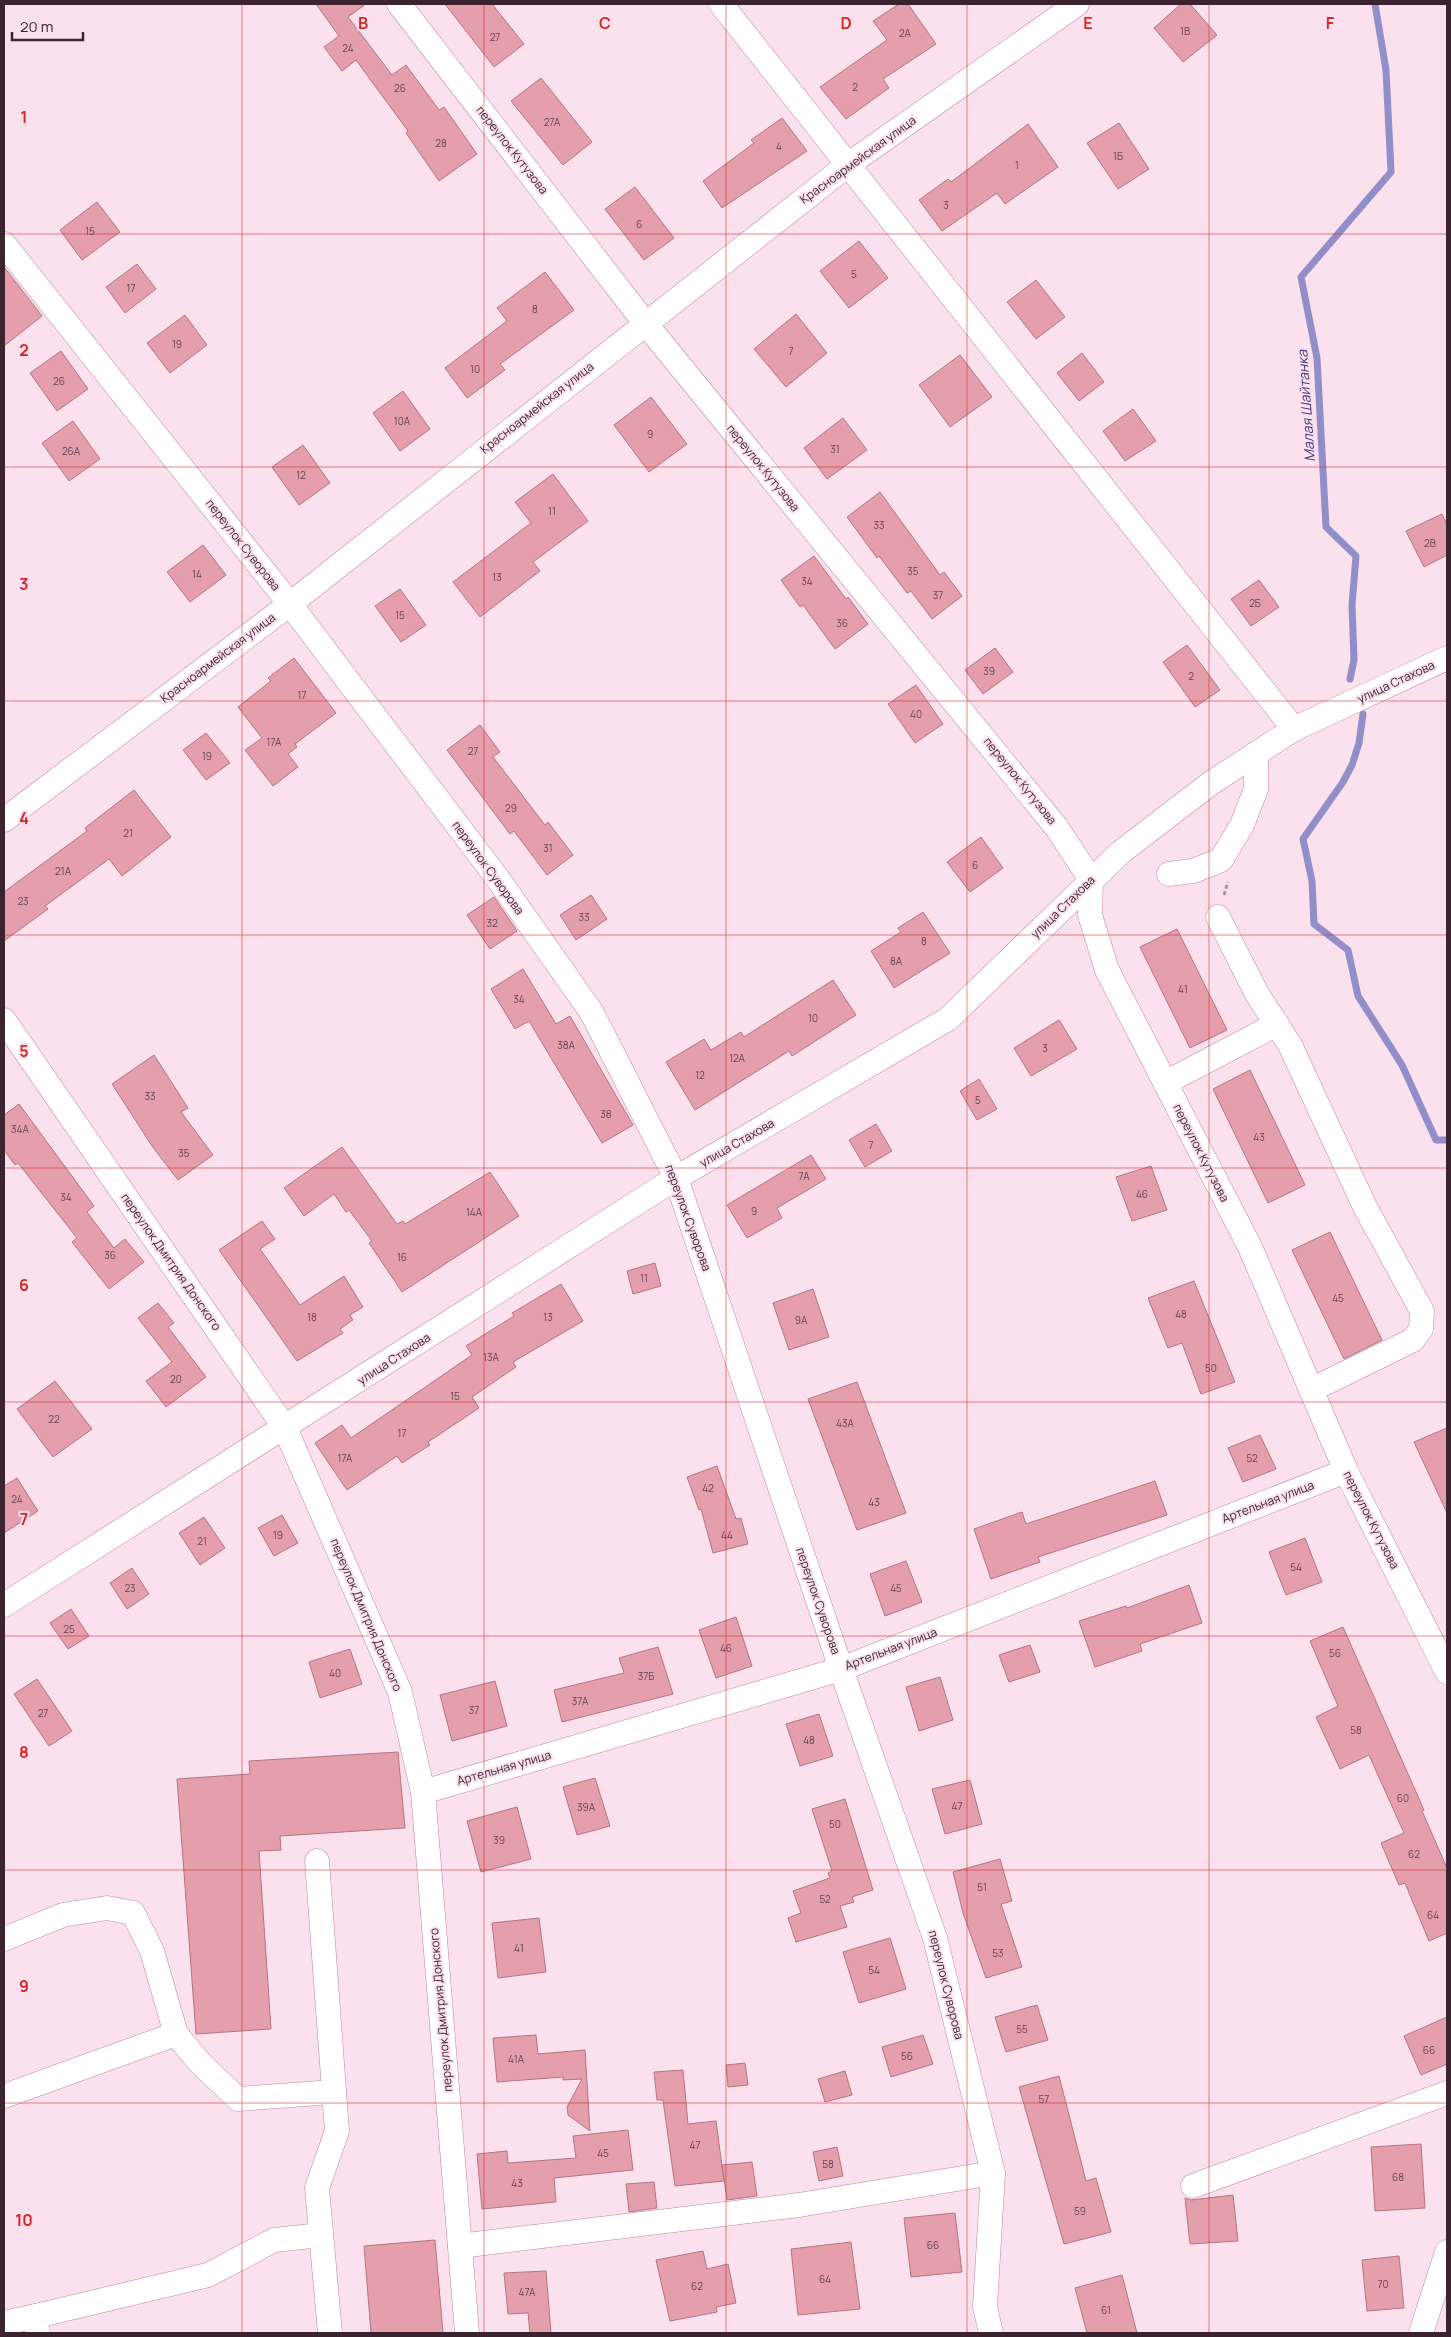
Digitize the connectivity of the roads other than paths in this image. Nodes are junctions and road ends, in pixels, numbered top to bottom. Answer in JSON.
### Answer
{"nodes":[{"id":1,"x":399,"y":4,"type":"edge"},
{"id":2,"x":721,"y":4,"type":"edge"},
{"id":3,"x":1077,"y":4,"type":"edge"},
{"id":4,"x":849,"y":164,"type":"junction"},
{"id":5,"x":4,"y":244,"type":"edge"},
{"id":6,"x":645,"y":323,"type":"junction"},
{"id":7,"x":290,"y":604,"type":"junction"},
{"id":8,"x":1447,"y":658,"type":"edge"},
{"id":9,"x":1294,"y":729,"type":"junction"},
{"id":10,"x":1256,"y":754,"type":"junction"},
{"id":11,"x":4,"y":820,"type":"edge"},
{"id":12,"x":1169,"y":874,"type":"dead end"},
{"id":13,"x":1091,"y":880,"type":"junction"},
{"id":14,"x":1218,"y":917,"type":"road end"},
{"id":15,"x":4,"y":1020,"type":"edge"},
{"id":16,"x":1277,"y":1024,"type":"junction"},
{"id":17,"x":1165,"y":1083,"type":"junction"},
{"id":18,"x":676,"y":1178,"type":"junction"},
{"id":19,"x":1311,"y":1390,"type":"junction"},
{"id":20,"x":285,"y":1428,"type":"junction"},
{"id":21,"x":1346,"y":1471,"type":"junction"},
{"id":22,"x":4,"y":1605,"type":"edge"},
{"id":23,"x":841,"y":1669,"type":"junction"},
{"id":24,"x":1447,"y":1672,"type":"edge"},
{"id":25,"x":423,"y":1792,"type":"junction"},
{"id":26,"x":317,"y":1861,"type":"dead end"},
{"id":27,"x":4,"y":1939,"type":"edge"},
{"id":28,"x":176,"y":2034,"type":"junction"},
{"id":29,"x":334,"y":2092,"type":"junction"},
{"id":30,"x":1447,"y":2093,"type":"edge"},
{"id":31,"x":4,"y":2096,"type":"edge"},
{"id":32,"x":993,"y":2173,"type":"junction"},
{"id":33,"x":1194,"y":2186,"type":"dead end"},
{"id":34,"x":322,"y":2235,"type":"junction"},
{"id":35,"x":460,"y":2246,"type":"junction"},
{"id":36,"x":1447,"y":2252,"type":"edge"},
{"id":37,"x":4,"y":2323,"type":"edge"},
{"id":38,"x":37,"y":2325,"type":"edge"},
{"id":39,"x":330,"y":2333,"type":"edge"},
{"id":40,"x":467,"y":2333,"type":"edge"},
{"id":41,"x":992,"y":2333,"type":"edge"},
{"id":42,"x":1421,"y":2333,"type":"edge"}],
"edges":[{"from":1,"to":6,"type":"street","name":"переулок Кутузова"},
{"from":2,"to":4,"type":"street"},
{"from":3,"to":4,"type":"street","name":"Красноармейская улица"},
{"from":4,"to":6,"type":"street","name":"Красноармейская улица"},
{"from":4,"to":9,"type":"street"},
{"from":5,"to":7,"type":"street","name":"переулок Суворова"},
{"from":6,"to":7,"type":"street","name":"Красноармейская улица"},
{"from":6,"to":13,"type":"street","name":"переулок Кутузова"},
{"from":7,"to":11,"type":"street","name":"Красноармейская улица"},
{"from":7,"to":18,"type":"street","name":"переулок Суворова"},
{"from":8,"to":9,"type":"street","name":"улица Стахова"},
{"from":9,"to":10,"type":"street","name":"улица Стахова"},
{"from":10,"to":12,"type":"street"},
{"from":10,"to":13,"type":"street","name":"улица Стахова"},
{"from":13,"to":17,"type":"street","name":"переулок Кутузова"},
{"from":13,"to":18,"type":"street","name":"улица Стахова"},
{"from":14,"to":16,"type":"street"},
{"from":15,"to":20,"type":"street","name":"переулок Дмитрия Донского"},
{"from":16,"to":17,"type":"street"},
{"from":16,"to":19,"type":"street"},
{"from":17,"to":19,"type":"street","name":"переулок Кутузова"},
{"from":18,"to":20,"type":"street","name":"улица Стахова"},
{"from":18,"to":23,"type":"street","name":"переулок Суворова"},
{"from":19,"to":21,"type":"street","name":"переулок Кутузова"},
{"from":20,"to":22,"type":"street","name":"улица Стахова"},
{"from":20,"to":25,"type":"street","name":"переулок Дмитрия Донского"},
{"from":21,"to":23,"type":"street","name":"Артельная улица"},
{"from":21,"to":24,"type":"street","name":"переулок Кутузова"},
{"from":23,"to":25,"type":"street","name":"Артельная улица"},
{"from":23,"to":32,"type":"street","name":"переулок Суворова"},
{"from":25,"to":35,"type":"street","name":"переулок Дмитрия Донского"},
{"from":26,"to":29,"type":"street"},
{"from":27,"to":28,"type":"street"},
{"from":28,"to":29,"type":"street"},
{"from":28,"to":31,"type":"street"},
{"from":29,"to":34,"type":"street"},
{"from":30,"to":33,"type":"street"},
{"from":32,"to":35,"type":"street"},
{"from":32,"to":41,"type":"street","name":"переулок Суворова"},
{"from":34,"to":38,"type":"street"},
{"from":34,"to":39,"type":"street"},
{"from":35,"to":40,"type":"street","name":"переулок Дмитрия Донского"},
{"from":36,"to":42,"type":"street"},
{"from":37,"to":38,"type":"street"}]}
